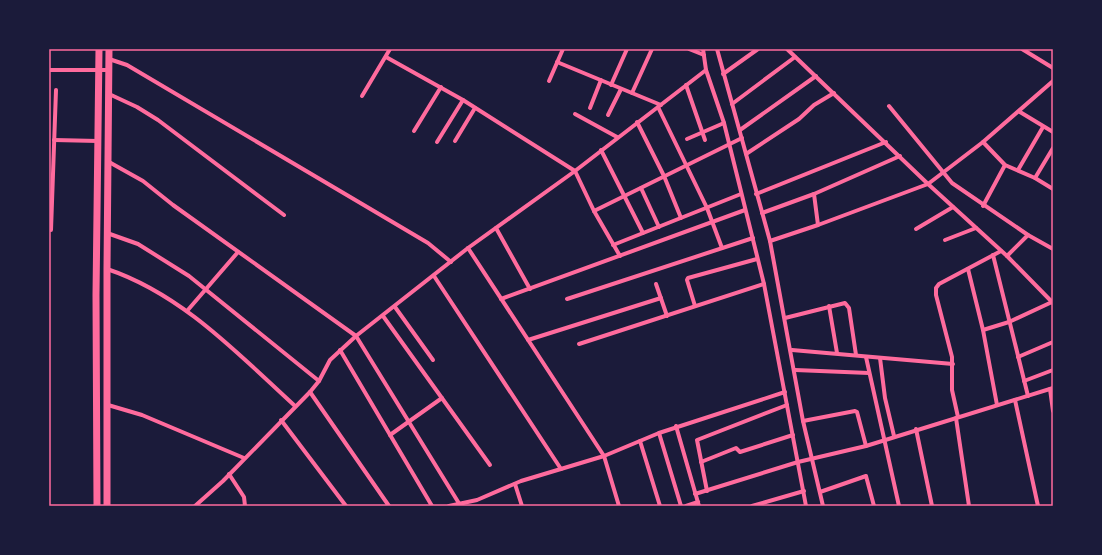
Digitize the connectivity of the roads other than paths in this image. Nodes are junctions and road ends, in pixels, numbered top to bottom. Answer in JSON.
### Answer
{"nodes":[{"id":1,"x":99,"y":49,"type":"edge"},
{"id":2,"x":109,"y":49,"type":"edge"},
{"id":3,"x":390,"y":49,"type":"edge"},
{"id":4,"x":563,"y":49,"type":"edge"},
{"id":5,"x":627,"y":49,"type":"edge"},
{"id":6,"x":652,"y":49,"type":"edge"},
{"id":7,"x":689,"y":49,"type":"edge"},
{"id":8,"x":703,"y":49,"type":"edge"},
{"id":9,"x":717,"y":49,"type":"edge"},
{"id":10,"x":758,"y":49,"type":"edge"},
{"id":11,"x":787,"y":49,"type":"edge"},
{"id":12,"x":1022,"y":49,"type":"edge"},
{"id":13,"x":1032,"y":49,"type":"edge"},
{"id":14,"x":704,"y":54,"type":"junction"},
{"id":15,"x":1030,"y":54,"type":"junction"},
{"id":16,"x":386,"y":57,"type":"junction"},
{"id":17,"x":796,"y":57,"type":"junction"},
{"id":18,"x":109,"y":59,"type":"junction"},
{"id":19,"x":557,"y":62,"type":"junction"},
{"id":20,"x":1052,"y":65,"type":"edge"},
{"id":21,"x":49,"y":70,"type":"edge"},
{"id":22,"x":99,"y":70,"type":"junction"},
{"id":23,"x":109,"y":70,"type":"junction"},
{"id":24,"x":706,"y":70,"type":"junction"},
{"id":25,"x":723,"y":74,"type":"junction"},
{"id":26,"x":816,"y":76,"type":"junction"},
{"id":27,"x":549,"y":80,"type":"dead end"},
{"id":28,"x":601,"y":80,"type":"junction"},
{"id":29,"x":1053,"y":81,"type":"edge"},
{"id":30,"x":611,"y":85,"type":"junction"},
{"id":31,"x":686,"y":85,"type":"junction"},
{"id":32,"x":441,"y":87,"type":"junction"},
{"id":33,"x":621,"y":89,"type":"junction"},
{"id":34,"x":56,"y":90,"type":"dead end"},
{"id":35,"x":632,"y":93,"type":"junction"},
{"id":36,"x":834,"y":93,"type":"junction"},
{"id":37,"x":109,"y":94,"type":"junction"},
{"id":38,"x":362,"y":96,"type":"dead end"},
{"id":39,"x":464,"y":100,"type":"junction"},
{"id":40,"x":732,"y":104,"type":"junction"},
{"id":41,"x":659,"y":106,"type":"junction"},
{"id":42,"x":889,"y":106,"type":"dead end"},
{"id":43,"x":475,"y":108,"type":"junction"},
{"id":44,"x":590,"y":108,"type":"dead end"},
{"id":45,"x":1020,"y":112,"type":"junction"},
{"id":46,"x":575,"y":114,"type":"dead end"},
{"id":47,"x":608,"y":115,"type":"dead end"},
{"id":48,"x":637,"y":122,"type":"junction"},
{"id":49,"x":724,"y":123,"type":"junction"},
{"id":50,"x":1043,"y":126,"type":"junction"},
{"id":51,"x":740,"y":130,"type":"junction"},
{"id":52,"x":414,"y":131,"type":"dead end"},
{"id":53,"x":1053,"y":132,"type":"edge"},
{"id":54,"x":702,"y":133,"type":"junction"},
{"id":55,"x":617,"y":137,"type":"junction"},
{"id":56,"x":742,"y":138,"type":"junction"},
{"id":57,"x":687,"y":139,"type":"dead end"},
{"id":58,"x":54,"y":140,"type":"junction"},
{"id":59,"x":705,"y":140,"type":"dead end"},
{"id":60,"x":98,"y":141,"type":"junction"},
{"id":61,"x":455,"y":141,"type":"dead end"},
{"id":62,"x":437,"y":142,"type":"dead end"},
{"id":63,"x":886,"y":142,"type":"junction"},
{"id":64,"x":983,"y":142,"type":"junction"},
{"id":65,"x":729,"y":144,"type":"junction"},
{"id":66,"x":1053,"y":148,"type":"edge"},
{"id":67,"x":601,"y":150,"type":"junction"},
{"id":68,"x":746,"y":154,"type":"junction"},
{"id":69,"x":900,"y":156,"type":"junction"},
{"id":70,"x":109,"y":162,"type":"junction"},
{"id":71,"x":1005,"y":164,"type":"junction"},
{"id":72,"x":686,"y":165,"type":"junction"},
{"id":73,"x":1018,"y":170,"type":"junction"},
{"id":74,"x":575,"y":171,"type":"junction"},
{"id":75,"x":944,"y":172,"type":"junction"},
{"id":76,"x":664,"y":176,"type":"junction"},
{"id":77,"x":1035,"y":178,"type":"junction"},
{"id":78,"x":928,"y":184,"type":"junction"},
{"id":79,"x":641,"y":188,"type":"junction"},
{"id":80,"x":1053,"y":189,"type":"edge"},
{"id":81,"x":741,"y":194,"type":"junction"},
{"id":82,"x":756,"y":194,"type":"junction"},
{"id":83,"x":814,"y":194,"type":"junction"},
{"id":84,"x":624,"y":196,"type":"junction"},
{"id":85,"x":983,"y":206,"type":"junction"},
{"id":86,"x":953,"y":207,"type":"junction"},
{"id":87,"x":707,"y":208,"type":"junction"},
{"id":88,"x":745,"y":210,"type":"junction"},
{"id":89,"x":594,"y":211,"type":"junction"},
{"id":90,"x":762,"y":213,"type":"junction"},
{"id":91,"x":284,"y":215,"type":"dead end"},
{"id":92,"x":681,"y":218,"type":"junction"},
{"id":93,"x":712,"y":222,"type":"junction"},
{"id":94,"x":818,"y":225,"type":"junction"},
{"id":95,"x":659,"y":227,"type":"junction"},
{"id":96,"x":496,"y":228,"type":"junction"},
{"id":97,"x":976,"y":228,"type":"junction"},
{"id":98,"x":916,"y":229,"type":"dead end"},
{"id":99,"x":51,"y":230,"type":"dead end"},
{"id":100,"x":107,"y":233,"type":"junction"},
{"id":101,"x":642,"y":233,"type":"junction"},
{"id":102,"x":1028,"y":235,"type":"junction"},
{"id":103,"x":753,"y":238,"type":"junction"},
{"id":104,"x":945,"y":240,"type":"dead end"},
{"id":105,"x":770,"y":241,"type":"junction"},
{"id":106,"x":613,"y":245,"type":"junction"},
{"id":107,"x":468,"y":248,"type":"junction"},
{"id":108,"x":722,"y":248,"type":"junction"},
{"id":109,"x":1053,"y":249,"type":"edge"},
{"id":110,"x":1001,"y":251,"type":"junction"},
{"id":111,"x":238,"y":252,"type":"junction"},
{"id":112,"x":993,"y":255,"type":"junction"},
{"id":113,"x":620,"y":256,"type":"junction"},
{"id":114,"x":1007,"y":256,"type":"junction"},
{"id":115,"x":757,"y":259,"type":"junction"},
{"id":116,"x":451,"y":262,"type":"junction"},
{"id":117,"x":106,"y":269,"type":"junction"},
{"id":118,"x":968,"y":269,"type":"junction"},
{"id":119,"x":434,"y":276,"type":"junction"},
{"id":120,"x":656,"y":284,"type":"dead end"},
{"id":121,"x":764,"y":284,"type":"junction"},
{"id":122,"x":530,"y":289,"type":"junction"},
{"id":123,"x":207,"y":290,"type":"junction"},
{"id":124,"x":661,"y":298,"type":"junction"},
{"id":125,"x":501,"y":299,"type":"junction"},
{"id":126,"x":567,"y":299,"type":"dead end"},
{"id":127,"x":1053,"y":303,"type":"edge"},
{"id":128,"x":694,"y":306,"type":"junction"},
{"id":129,"x":829,"y":306,"type":"junction"},
{"id":130,"x":395,"y":307,"type":"junction"},
{"id":131,"x":187,"y":311,"type":"junction"},
{"id":132,"x":383,"y":316,"type":"junction"},
{"id":133,"x":667,"y":316,"type":"junction"},
{"id":134,"x":785,"y":318,"type":"junction"},
{"id":135,"x":1010,"y":322,"type":"junction"},
{"id":136,"x":983,"y":330,"type":"junction"},
{"id":137,"x":356,"y":336,"type":"junction"},
{"id":138,"x":528,"y":340,"type":"junction"},
{"id":139,"x":1053,"y":342,"type":"edge"},
{"id":140,"x":579,"y":344,"type":"dead end"},
{"id":141,"x":340,"y":350,"type":"junction"},
{"id":142,"x":792,"y":350,"type":"junction"},
{"id":143,"x":837,"y":353,"type":"junction"},
{"id":144,"x":856,"y":355,"type":"junction"},
{"id":145,"x":866,"y":356,"type":"junction"},
{"id":146,"x":1018,"y":357,"type":"junction"},
{"id":147,"x":880,"y":358,"type":"junction"},
{"id":148,"x":434,"y":360,"type":"dead end"},
{"id":149,"x":953,"y":364,"type":"junction"},
{"id":150,"x":795,"y":370,"type":"junction"},
{"id":151,"x":1053,"y":370,"type":"edge"},
{"id":152,"x":869,"y":373,"type":"junction"},
{"id":153,"x":1024,"y":380,"type":"junction"},
{"id":154,"x":319,"y":381,"type":"junction"},
{"id":155,"x":1051,"y":388,"type":"edge"},
{"id":156,"x":310,"y":392,"type":"junction"},
{"id":157,"x":784,"y":392,"type":"junction"},
{"id":158,"x":1028,"y":396,"type":"junction"},
{"id":159,"x":442,"y":398,"type":"junction"},
{"id":160,"x":1015,"y":400,"type":"junction"},
{"id":161,"x":108,"y":405,"type":"junction"},
{"id":162,"x":787,"y":405,"type":"junction"},
{"id":163,"x":997,"y":405,"type":"junction"},
{"id":164,"x":295,"y":406,"type":"junction"},
{"id":165,"x":1053,"y":411,"type":"edge"},
{"id":166,"x":957,"y":417,"type":"junction"},
{"id":167,"x":281,"y":420,"type":"junction"},
{"id":168,"x":804,"y":420,"type":"junction"},
{"id":169,"x":409,"y":422,"type":"junction"},
{"id":170,"x":676,"y":426,"type":"junction"},
{"id":171,"x":916,"y":429,"type":"junction"},
{"id":172,"x":659,"y":433,"type":"junction"},
{"id":173,"x":390,"y":435,"type":"junction"},
{"id":174,"x":793,"y":435,"type":"junction"},
{"id":175,"x":894,"y":436,"type":"junction"},
{"id":176,"x":884,"y":440,"type":"junction"},
{"id":177,"x":640,"y":441,"type":"junction"},
{"id":178,"x":866,"y":446,"type":"junction"},
{"id":179,"x":604,"y":456,"type":"junction"},
{"id":180,"x":244,"y":458,"type":"junction"},
{"id":181,"x":813,"y":459,"type":"junction"},
{"id":182,"x":701,"y":462,"type":"junction"},
{"id":183,"x":798,"y":462,"type":"junction"},
{"id":184,"x":490,"y":465,"type":"dead end"},
{"id":185,"x":560,"y":469,"type":"junction"},
{"id":186,"x":230,"y":474,"type":"junction"},
{"id":187,"x":515,"y":484,"type":"junction"},
{"id":188,"x":707,"y":491,"type":"junction"},
{"id":189,"x":804,"y":491,"type":"junction"},
{"id":190,"x":820,"y":492,"type":"junction"},
{"id":191,"x":695,"y":494,"type":"junction"},
{"id":192,"x":477,"y":500,"type":"junction"},
{"id":193,"x":698,"y":504,"type":"edge"},
{"id":194,"x":460,"y":505,"type":"junction"},
{"id":195,"x":97,"y":506,"type":"edge"},
{"id":196,"x":107,"y":506,"type":"edge"},
{"id":197,"x":195,"y":506,"type":"edge"},
{"id":198,"x":245,"y":506,"type":"edge"},
{"id":199,"x":346,"y":506,"type":"edge"},
{"id":200,"x":389,"y":506,"type":"edge"},
{"id":201,"x":432,"y":506,"type":"edge"},
{"id":202,"x":449,"y":506,"type":"edge"},
{"id":203,"x":479,"y":506,"type":"edge"},
{"id":204,"x":522,"y":506,"type":"edge"},
{"id":205,"x":618,"y":506,"type":"edge"},
{"id":206,"x":660,"y":506,"type":"edge"},
{"id":207,"x":681,"y":506,"type":"edge"},
{"id":208,"x":686,"y":506,"type":"edge"},
{"id":209,"x":752,"y":506,"type":"edge"},
{"id":210,"x":806,"y":506,"type":"edge"},
{"id":211,"x":823,"y":506,"type":"edge"},
{"id":212,"x":874,"y":506,"type":"edge"},
{"id":213,"x":899,"y":506,"type":"edge"},
{"id":214,"x":932,"y":506,"type":"edge"},
{"id":215,"x":969,"y":506,"type":"edge"},
{"id":216,"x":1038,"y":506,"type":"edge"}],
"edges":[{"from":1,"to":22,"type":"main road"},
{"from":2,"to":18,"type":"main road"},
{"from":3,"to":16,"type":"street"},
{"from":4,"to":19,"type":"street"},
{"from":5,"to":30,"type":"street"},
{"from":6,"to":35,"type":"street"},
{"from":7,"to":14,"type":"street"},
{"from":8,"to":14,"type":"street"},
{"from":9,"to":25,"type":"street"},
{"from":10,"to":25,"type":"street"},
{"from":11,"to":17,"type":"street"},
{"from":12,"to":15,"type":"street"},
{"from":13,"to":15,"type":"street"},
{"from":14,"to":24,"type":"street"},
{"from":15,"to":20,"type":"street"},
{"from":16,"to":32,"type":"street"},
{"from":16,"to":38,"type":"street"},
{"from":17,"to":26,"type":"street"},
{"from":17,"to":40,"type":"street"},
{"from":18,"to":23,"type":"main road"},
{"from":18,"to":116,"type":"street"},
{"from":19,"to":27,"type":"street"},
{"from":19,"to":28,"type":"street"},
{"from":21,"to":22,"type":"street"},
{"from":22,"to":23,"type":"street"},
{"from":22,"to":60,"type":"main road"},
{"from":23,"to":37,"type":"main road"},
{"from":24,"to":31,"type":"street"},
{"from":24,"to":49,"type":"street"},
{"from":25,"to":40,"type":"street"},
{"from":26,"to":36,"type":"street"},
{"from":26,"to":51,"type":"street"},
{"from":28,"to":30,"type":"street"},
{"from":28,"to":44,"type":"street"},
{"from":29,"to":45,"type":"street"},
{"from":30,"to":33,"type":"street"},
{"from":31,"to":41,"type":"street"},
{"from":31,"to":54,"type":"street"},
{"from":32,"to":39,"type":"street"},
{"from":32,"to":52,"type":"street"},
{"from":33,"to":35,"type":"street"},
{"from":33,"to":47,"type":"street"},
{"from":34,"to":58,"type":"street"},
{"from":35,"to":41,"type":"street"},
{"from":36,"to":63,"type":"street"},
{"from":36,"to":68,"type":"street"},
{"from":37,"to":70,"type":"main road"},
{"from":37,"to":91,"type":"street"},
{"from":39,"to":43,"type":"street"},
{"from":39,"to":62,"type":"street"},
{"from":40,"to":51,"type":"street"},
{"from":41,"to":48,"type":"street"},
{"from":41,"to":72,"type":"street"},
{"from":42,"to":75,"type":"street"},
{"from":43,"to":61,"type":"street"},
{"from":43,"to":74,"type":"street"},
{"from":45,"to":50,"type":"street"},
{"from":45,"to":64,"type":"street"},
{"from":46,"to":55,"type":"street"},
{"from":48,"to":55,"type":"street"},
{"from":48,"to":76,"type":"street"},
{"from":49,"to":54,"type":"street"},
{"from":49,"to":65,"type":"street"},
{"from":50,"to":53,"type":"street"},
{"from":50,"to":73,"type":"street"},
{"from":51,"to":56,"type":"street"},
{"from":54,"to":57,"type":"street"},
{"from":54,"to":59,"type":"street"},
{"from":55,"to":67,"type":"street"},
{"from":56,"to":65,"type":"street"},
{"from":56,"to":68,"type":"street"},
{"from":58,"to":60,"type":"street"},
{"from":58,"to":99,"type":"street"},
{"from":60,"to":195,"type":"main road"},
{"from":63,"to":69,"type":"street"},
{"from":63,"to":82,"type":"street"},
{"from":64,"to":71,"type":"street"},
{"from":64,"to":75,"type":"street"},
{"from":65,"to":72,"type":"street"},
{"from":65,"to":81,"type":"street"},
{"from":66,"to":77,"type":"street"},
{"from":67,"to":74,"type":"street"},
{"from":67,"to":84,"type":"street"},
{"from":68,"to":82,"type":"street"},
{"from":69,"to":78,"type":"street"},
{"from":69,"to":83,"type":"street"},
{"from":70,"to":100,"type":"main road"},
{"from":70,"to":111,"type":"street"},
{"from":71,"to":73,"type":"street"},
{"from":71,"to":85,"type":"street"},
{"from":72,"to":76,"type":"street"},
{"from":72,"to":87,"type":"street"},
{"from":73,"to":77,"type":"street"},
{"from":74,"to":89,"type":"street"},
{"from":74,"to":96,"type":"street"},
{"from":75,"to":78,"type":"street"},
{"from":75,"to":85,"type":"street"},
{"from":76,"to":79,"type":"street"},
{"from":76,"to":92,"type":"street"},
{"from":77,"to":80,"type":"street"},
{"from":78,"to":86,"type":"street"},
{"from":78,"to":94,"type":"street"},
{"from":79,"to":84,"type":"street"},
{"from":79,"to":95,"type":"street"},
{"from":81,"to":87,"type":"street"},
{"from":81,"to":88,"type":"street"},
{"from":82,"to":90,"type":"street"},
{"from":83,"to":90,"type":"street"},
{"from":83,"to":94,"type":"street"},
{"from":84,"to":89,"type":"street"},
{"from":84,"to":101,"type":"street"},
{"from":85,"to":102,"type":"street"},
{"from":86,"to":97,"type":"street"},
{"from":86,"to":98,"type":"street"},
{"from":87,"to":92,"type":"street"},
{"from":87,"to":93,"type":"street"},
{"from":88,"to":93,"type":"street"},
{"from":88,"to":103,"type":"street"},
{"from":89,"to":106,"type":"street"},
{"from":90,"to":105,"type":"street"},
{"from":92,"to":95,"type":"street"},
{"from":93,"to":108,"type":"street"},
{"from":93,"to":113,"type":"street"},
{"from":94,"to":105,"type":"street"},
{"from":95,"to":101,"type":"street"},
{"from":96,"to":107,"type":"street"},
{"from":96,"to":122,"type":"street"},
{"from":97,"to":104,"type":"street"},
{"from":97,"to":110,"type":"street"},
{"from":100,"to":117,"type":"main road"},
{"from":100,"to":123,"type":"street"},
{"from":101,"to":106,"type":"street"},
{"from":102,"to":109,"type":"street"},
{"from":102,"to":114,"type":"street"},
{"from":103,"to":108,"type":"street"},
{"from":103,"to":115,"type":"street"},
{"from":105,"to":134,"type":"street"},
{"from":106,"to":113,"type":"street"},
{"from":107,"to":116,"type":"street"},
{"from":107,"to":125,"type":"street"},
{"from":108,"to":126,"type":"street"},
{"from":110,"to":112,"type":"street"},
{"from":110,"to":114,"type":"street"},
{"from":111,"to":123,"type":"street"},
{"from":111,"to":137,"type":"street"},
{"from":112,"to":118,"type":"street"},
{"from":112,"to":135,"type":"street"},
{"from":113,"to":122,"type":"street"},
{"from":114,"to":127,"type":"street"},
{"from":115,"to":121,"type":"street"},
{"from":115,"to":128,"type":"street"},
{"from":116,"to":119,"type":"street"},
{"from":117,"to":131,"type":"street"},
{"from":117,"to":161,"type":"main road"},
{"from":118,"to":136,"type":"street"},
{"from":118,"to":149,"type":"street"},
{"from":119,"to":130,"type":"street"},
{"from":119,"to":185,"type":"street"},
{"from":120,"to":124,"type":"street"},
{"from":121,"to":128,"type":"street"},
{"from":121,"to":157,"type":"street"},
{"from":122,"to":125,"type":"street"},
{"from":123,"to":131,"type":"street"},
{"from":123,"to":154,"type":"street"},
{"from":124,"to":133,"type":"street"},
{"from":124,"to":138,"type":"street"},
{"from":125,"to":138,"type":"street"},
{"from":127,"to":135,"type":"street"},
{"from":128,"to":133,"type":"street"},
{"from":129,"to":134,"type":"street"},
{"from":129,"to":143,"type":"street"},
{"from":129,"to":144,"type":"street"},
{"from":130,"to":132,"type":"street"},
{"from":130,"to":148,"type":"street"},
{"from":131,"to":164,"type":"street"},
{"from":132,"to":137,"type":"street"},
{"from":132,"to":159,"type":"street"},
{"from":133,"to":140,"type":"street"},
{"from":134,"to":142,"type":"street"},
{"from":135,"to":136,"type":"street"},
{"from":135,"to":146,"type":"street"},
{"from":136,"to":163,"type":"street"},
{"from":137,"to":141,"type":"street"},
{"from":137,"to":169,"type":"street"},
{"from":138,"to":179,"type":"street"},
{"from":139,"to":146,"type":"street"},
{"from":141,"to":154,"type":"street"},
{"from":141,"to":173,"type":"street"},
{"from":142,"to":143,"type":"street"},
{"from":142,"to":150,"type":"street"},
{"from":143,"to":144,"type":"street"},
{"from":144,"to":145,"type":"street"},
{"from":145,"to":147,"type":"street"},
{"from":145,"to":152,"type":"street"},
{"from":146,"to":153,"type":"street"},
{"from":147,"to":149,"type":"street"},
{"from":147,"to":175,"type":"street"},
{"from":149,"to":166,"type":"street"},
{"from":150,"to":152,"type":"street"},
{"from":150,"to":168,"type":"street"},
{"from":151,"to":153,"type":"street"},
{"from":152,"to":176,"type":"street"},
{"from":153,"to":158,"type":"street"},
{"from":154,"to":156,"type":"street"},
{"from":155,"to":158,"type":"street"},
{"from":155,"to":165,"type":"street"},
{"from":156,"to":164,"type":"street"},
{"from":156,"to":200,"type":"street"},
{"from":157,"to":162,"type":"street"},
{"from":157,"to":170,"type":"street"},
{"from":158,"to":160,"type":"street"},
{"from":159,"to":169,"type":"street"},
{"from":159,"to":184,"type":"street"},
{"from":160,"to":163,"type":"street"},
{"from":160,"to":216,"type":"street"},
{"from":161,"to":180,"type":"street"},
{"from":161,"to":196,"type":"main road"},
{"from":162,"to":174,"type":"street"},
{"from":162,"to":182,"type":"street"},
{"from":163,"to":166,"type":"street"},
{"from":164,"to":167,"type":"street"},
{"from":166,"to":171,"type":"street"},
{"from":166,"to":215,"type":"street"},
{"from":167,"to":180,"type":"street"},
{"from":167,"to":199,"type":"street"},
{"from":168,"to":178,"type":"street"},
{"from":168,"to":181,"type":"street"},
{"from":169,"to":173,"type":"street"},
{"from":169,"to":194,"type":"street"},
{"from":170,"to":172,"type":"street"},
{"from":170,"to":191,"type":"street"},
{"from":171,"to":175,"type":"street"},
{"from":171,"to":214,"type":"street"},
{"from":172,"to":177,"type":"street"},
{"from":172,"to":207,"type":"street"},
{"from":173,"to":201,"type":"street"},
{"from":174,"to":182,"type":"street"},
{"from":174,"to":183,"type":"street"},
{"from":175,"to":176,"type":"street"},
{"from":176,"to":178,"type":"street"},
{"from":176,"to":213,"type":"street"},
{"from":177,"to":179,"type":"street"},
{"from":177,"to":206,"type":"street"},
{"from":178,"to":181,"type":"street"},
{"from":179,"to":185,"type":"street"},
{"from":179,"to":205,"type":"street"},
{"from":180,"to":186,"type":"street"},
{"from":181,"to":183,"type":"street"},
{"from":181,"to":190,"type":"street"},
{"from":182,"to":188,"type":"street"},
{"from":183,"to":188,"type":"street"},
{"from":183,"to":189,"type":"street"},
{"from":185,"to":187,"type":"street"},
{"from":186,"to":197,"type":"street"},
{"from":186,"to":198,"type":"street"},
{"from":187,"to":192,"type":"street"},
{"from":187,"to":204,"type":"street"},
{"from":188,"to":191,"type":"street"},
{"from":189,"to":209,"type":"street"},
{"from":189,"to":210,"type":"street"},
{"from":190,"to":211,"type":"street"},
{"from":190,"to":212,"type":"street"},
{"from":191,"to":193,"type":"street"},
{"from":192,"to":194,"type":"street"},
{"from":192,"to":203,"type":"street"},
{"from":193,"to":208,"type":"street"},
{"from":194,"to":202,"type":"street"}]}
